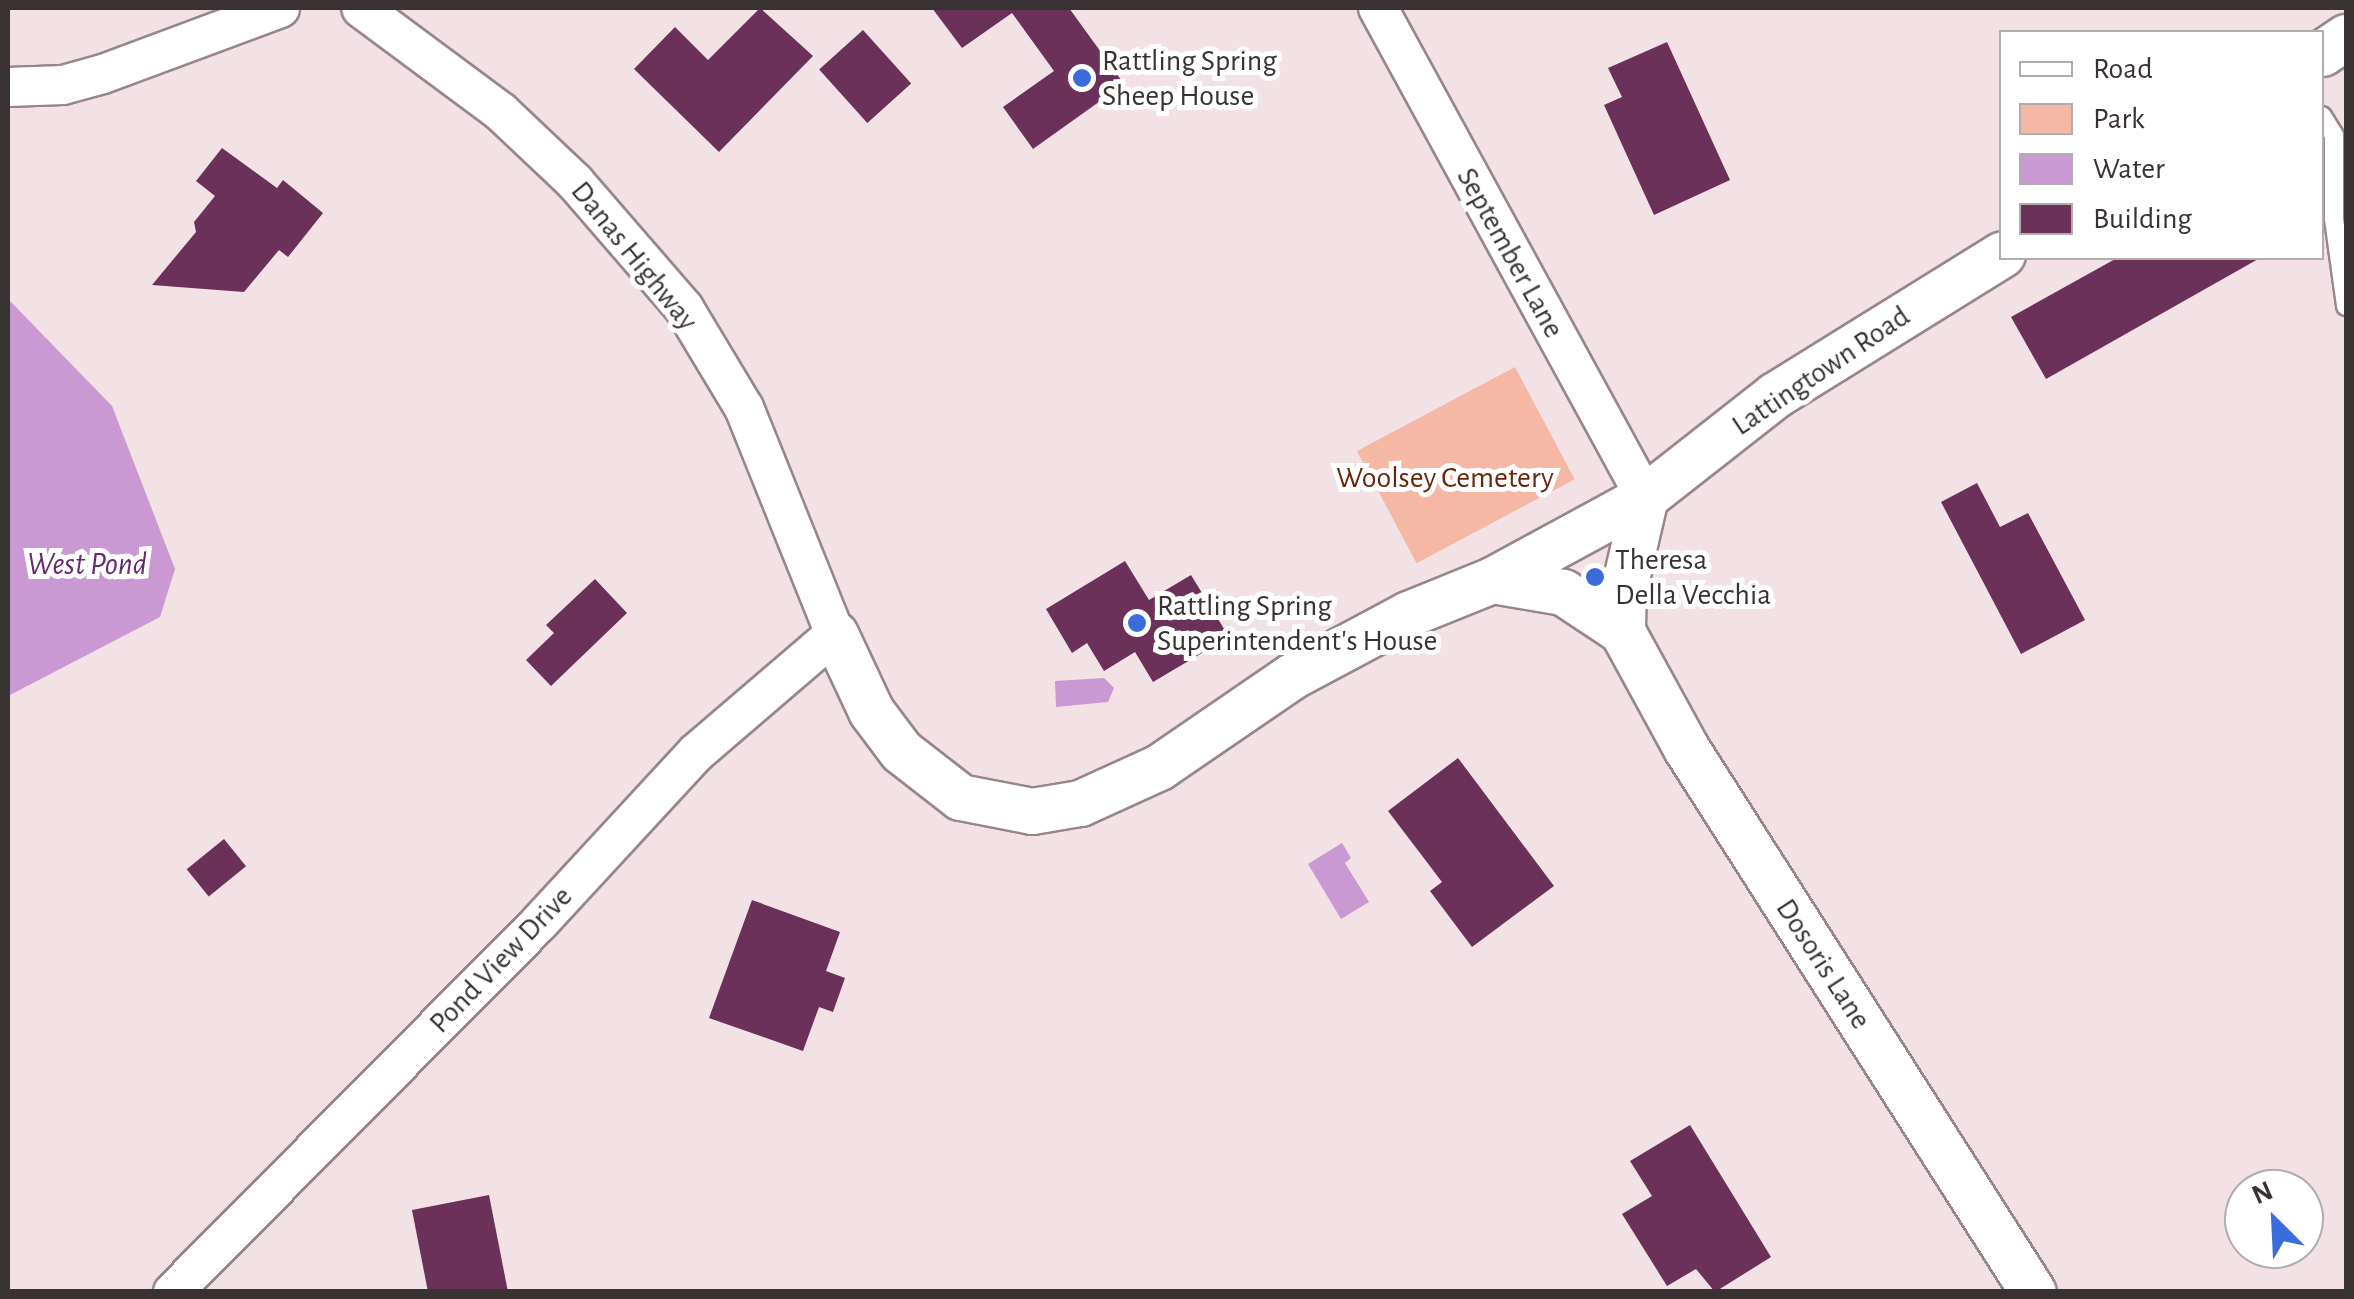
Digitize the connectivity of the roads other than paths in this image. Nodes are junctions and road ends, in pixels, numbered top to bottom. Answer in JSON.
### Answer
{"nodes":[{"id":1,"x":280,"y":8,"type":"edge"},
{"id":2,"x":361,"y":8,"type":"edge"},
{"id":3,"x":1378,"y":8,"type":"edge"},
{"id":4,"x":2346,"y":37,"type":"edge"},
{"id":5,"x":2324,"y":52,"type":"edge"},
{"id":6,"x":8,"y":87,"type":"edge"},
{"id":7,"x":2324,"y":119,"type":"edge"},
{"id":8,"x":1999,"y":256,"type":"edge"},
{"id":9,"x":2346,"y":306,"type":"edge"},
{"id":10,"x":1645,"y":497,"type":"junction"},
{"id":11,"x":1492,"y":580,"type":"junction"},
{"id":12,"x":1622,"y":631,"type":"junction"},
{"id":13,"x":835,"y":634,"type":"junction"},
{"id":14,"x":173,"y":1292,"type":"edge"},
{"id":15,"x":2033,"y":1292,"type":"edge"}],
"edges":[{"from":1,"to":6,"type":"street"},
{"from":2,"to":13,"type":"street","name":"Danas Highway"},
{"from":3,"to":10,"type":"street","name":"September Lane"},
{"from":4,"to":5,"type":"street"},
{"from":7,"to":9,"type":"lane"},
{"from":8,"to":10,"type":"street","name":"Lattingtown Road"},
{"from":10,"to":11,"type":"street","name":"Lattingtown Road"},
{"from":10,"to":12,"type":"street"},
{"from":11,"to":12,"type":"street"},
{"from":11,"to":13,"type":"street","name":"Lattingtown Road"},
{"from":12,"to":15,"type":"street","name":"Dosoris Lane"},
{"from":13,"to":14,"type":"street","name":"Pond View Drive"}]}
